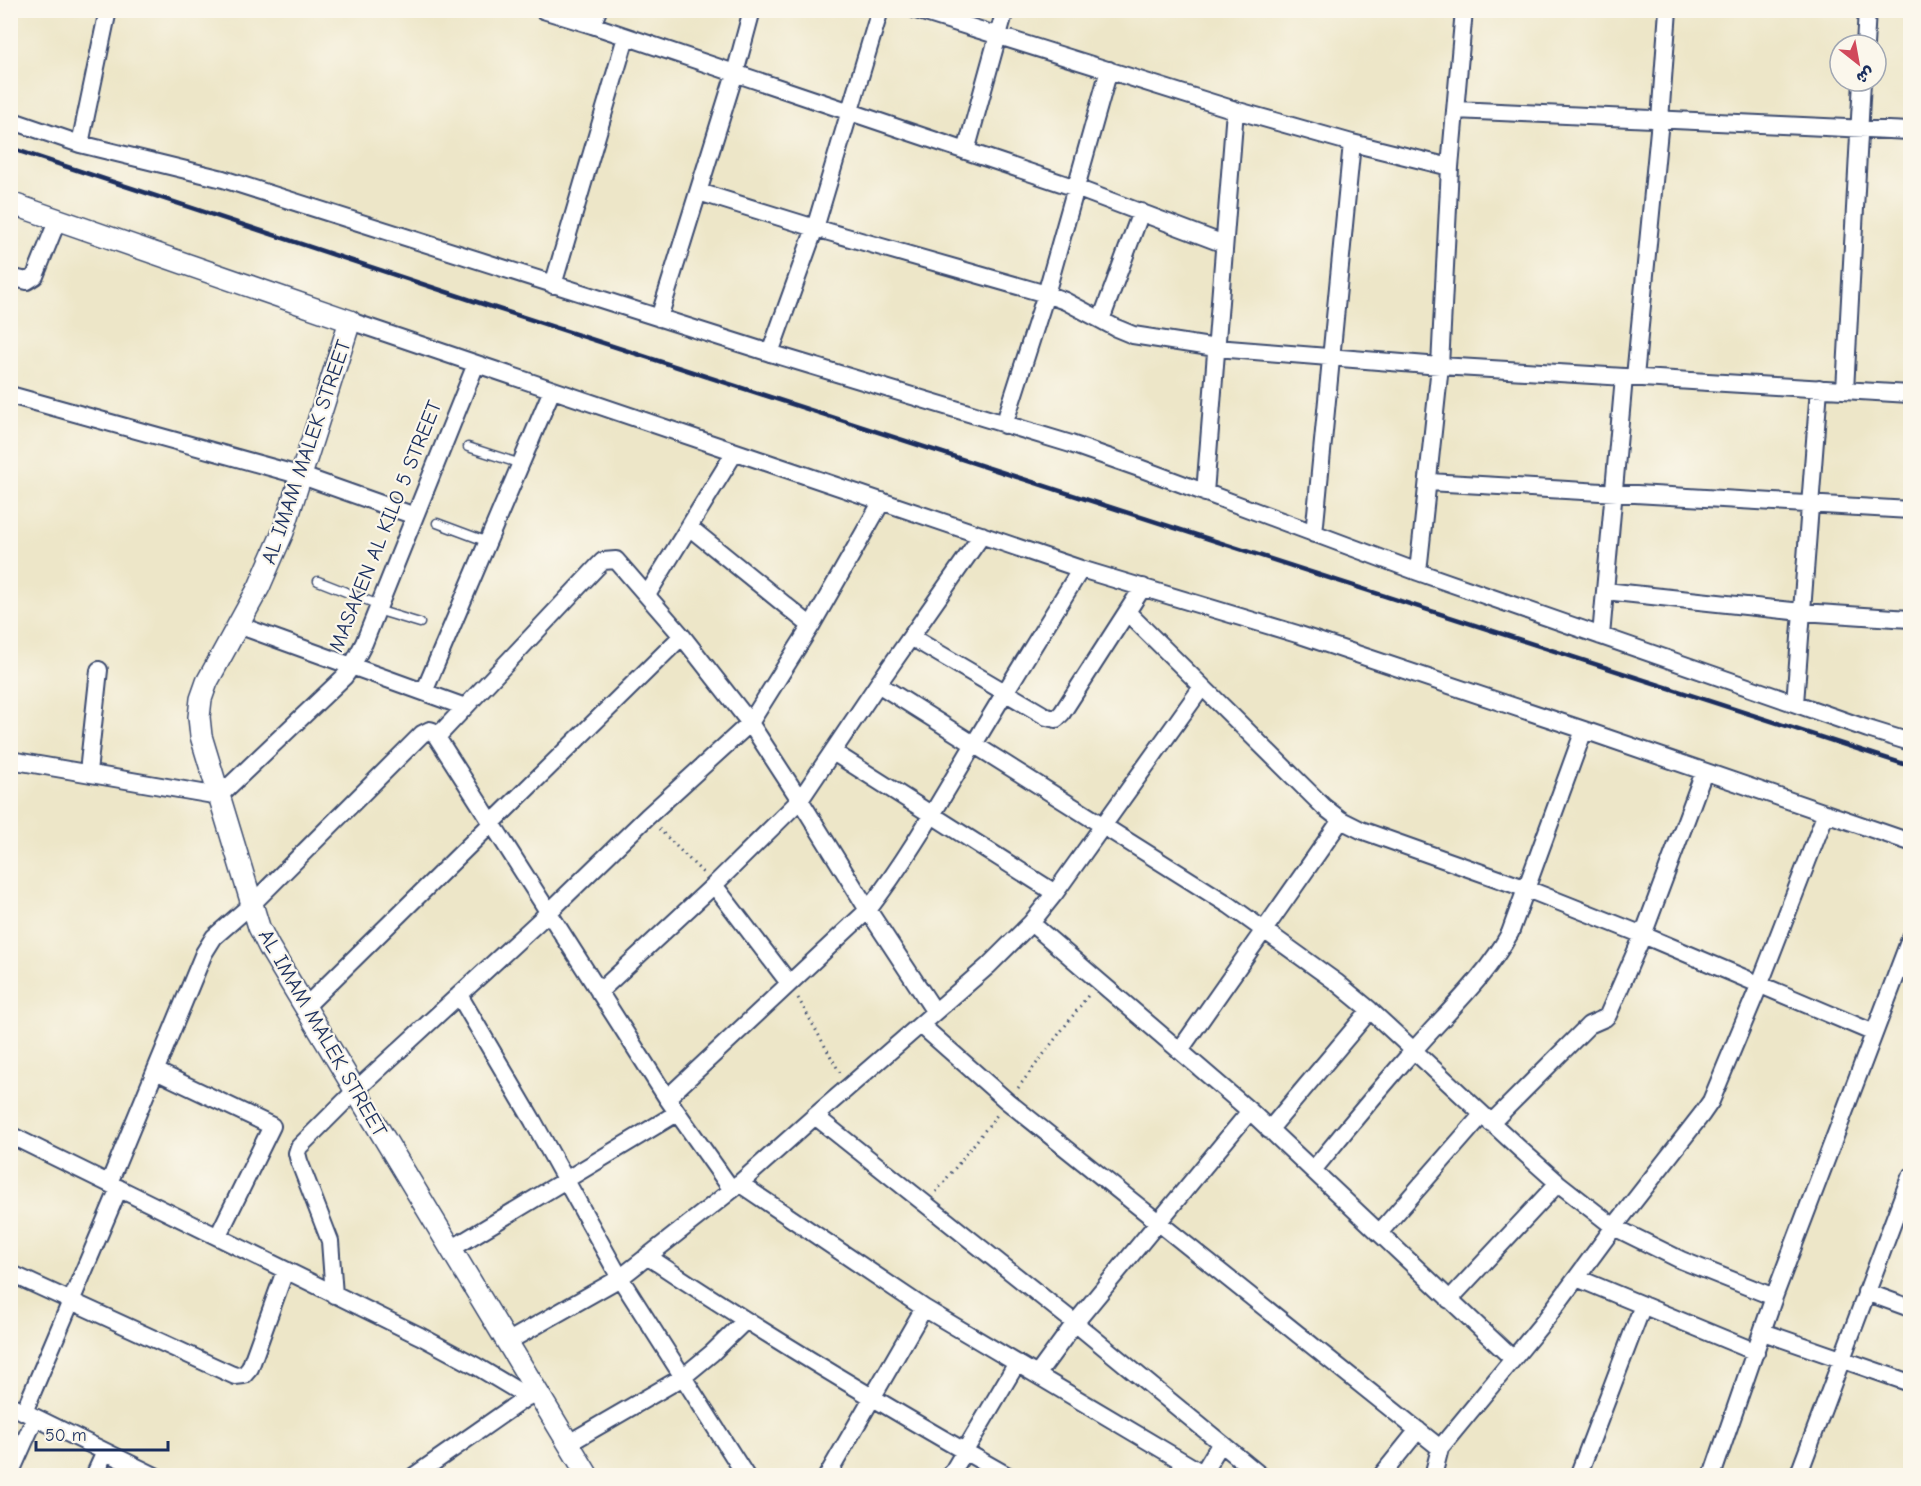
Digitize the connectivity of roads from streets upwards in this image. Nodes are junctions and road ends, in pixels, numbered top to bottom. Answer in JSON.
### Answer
{"nodes":[{"id":1,"x":108,"y":10,"type":"edge"},
{"id":2,"x":543,"y":10,"type":"edge"},
{"id":3,"x":752,"y":10,"type":"edge"},
{"id":4,"x":880,"y":10,"type":"edge"},
{"id":5,"x":916,"y":10,"type":"edge"},
{"id":6,"x":1005,"y":10,"type":"edge"},
{"id":7,"x":1464,"y":10,"type":"edge"},
{"id":8,"x":1668,"y":10,"type":"edge"},
{"id":9,"x":1867,"y":10,"type":"edge"},
{"id":10,"x":595,"y":18,"type":"edge"},
{"id":11,"x":1866,"y":33,"type":"edge"},
{"id":12,"x":997,"y":35,"type":"junction"},
{"id":13,"x":626,"y":37,"type":"junction"},
{"id":14,"x":1109,"y":70,"type":"junction"},
{"id":15,"x":735,"y":73,"type":"junction"},
{"id":16,"x":1861,"y":93,"type":"edge"},
{"id":17,"x":1235,"y":110,"type":"junction"},
{"id":18,"x":1455,"y":110,"type":"junction"},
{"id":19,"x":849,"y":111,"type":"junction"},
{"id":20,"x":10,"y":120,"type":"edge"},
{"id":21,"x":1660,"y":120,"type":"junction"},
{"id":22,"x":1859,"y":129,"type":"junction"},
{"id":23,"x":1911,"y":131,"type":"edge"},
{"id":24,"x":1352,"y":142,"type":"junction"},
{"id":25,"x":80,"y":144,"type":"junction"},
{"id":26,"x":966,"y":151,"type":"junction"},
{"id":27,"x":1450,"y":167,"type":"junction"},
{"id":28,"x":1076,"y":188,"type":"junction"},
{"id":29,"x":699,"y":192,"type":"junction"},
{"id":30,"x":10,"y":203,"type":"edge"},
{"id":31,"x":1141,"y":212,"type":"junction"},
{"id":32,"x":58,"y":219,"type":"junction"},
{"id":33,"x":815,"y":228,"type":"junction"},
{"id":34,"x":1224,"y":244,"type":"junction"},
{"id":35,"x":10,"y":277,"type":"edge"},
{"id":36,"x":553,"y":285,"type":"junction"},
{"id":37,"x":1046,"y":294,"type":"junction"},
{"id":38,"x":659,"y":318,"type":"junction"},
{"id":39,"x":1101,"y":320,"type":"junction"},
{"id":40,"x":350,"y":321,"type":"junction"},
{"id":41,"x":1216,"y":348,"type":"junction"},
{"id":42,"x":770,"y":353,"type":"junction"},
{"id":43,"x":1331,"y":357,"type":"junction"},
{"id":44,"x":476,"y":364,"type":"junction"},
{"id":45,"x":1440,"y":366,"type":"junction"},
{"id":46,"x":1630,"y":377,"type":"junction"},
{"id":47,"x":1819,"y":388,"type":"junction"},
{"id":48,"x":552,"y":390,"type":"junction"},
{"id":49,"x":1845,"y":390,"type":"junction"},
{"id":50,"x":1911,"y":394,"type":"edge"},
{"id":51,"x":10,"y":395,"type":"edge"},
{"id":52,"x":1004,"y":425,"type":"junction"},
{"id":53,"x":735,"y":452,"type":"junction"},
{"id":54,"x":302,"y":476,"type":"junction"},
{"id":55,"x":1429,"y":482,"type":"junction"},
{"id":56,"x":1205,"y":493,"type":"junction"},
{"id":57,"x":1613,"y":493,"type":"junction"},
{"id":58,"x":882,"y":501,"type":"junction"},
{"id":59,"x":1810,"y":504,"type":"junction"},
{"id":60,"x":1911,"y":510,"type":"edge"},
{"id":61,"x":415,"y":516,"type":"junction"},
{"id":62,"x":689,"y":527,"type":"junction"},
{"id":63,"x":1314,"y":534,"type":"junction"},
{"id":64,"x":982,"y":535,"type":"junction"},
{"id":65,"x":1081,"y":568,"type":"junction"},
{"id":66,"x":1418,"y":572,"type":"junction"},
{"id":67,"x":1143,"y":587,"type":"junction"},
{"id":68,"x":1605,"y":591,"type":"junction"},
{"id":69,"x":646,"y":595,"type":"junction"},
{"id":70,"x":1127,"y":612,"type":"junction"},
{"id":71,"x":1802,"y":612,"type":"junction"},
{"id":72,"x":1911,"y":619,"type":"edge"},
{"id":73,"x":238,"y":625,"type":"junction"},
{"id":74,"x":811,"y":626,"type":"junction"},
{"id":75,"x":682,"y":636,"type":"junction"},
{"id":76,"x":1601,"y":636,"type":"junction"},
{"id":77,"x":911,"y":637,"type":"junction"},
{"id":78,"x":352,"y":666,"type":"junction"},
{"id":79,"x":99,"y":670,"type":"dead end"},
{"id":80,"x":878,"y":684,"type":"junction"},
{"id":81,"x":1202,"y":687,"type":"junction"},
{"id":82,"x":424,"y":692,"type":"junction"},
{"id":83,"x":1006,"y":692,"type":"junction"},
{"id":84,"x":1795,"y":703,"type":"junction"},
{"id":85,"x":465,"y":707,"type":"junction"},
{"id":86,"x":750,"y":723,"type":"junction"},
{"id":87,"x":1584,"y":730,"type":"junction"},
{"id":88,"x":437,"y":737,"type":"junction"},
{"id":89,"x":1911,"y":742,"type":"edge"},
{"id":90,"x":973,"y":745,"type":"junction"},
{"id":91,"x":833,"y":752,"type":"junction"},
{"id":92,"x":10,"y":760,"type":"edge"},
{"id":93,"x":88,"y":772,"type":"junction"},
{"id":94,"x":1704,"y":772,"type":"junction"},
{"id":95,"x":219,"y":796,"type":"junction"},
{"id":96,"x":800,"y":800,"type":"junction"},
{"id":97,"x":1826,"y":813,"type":"junction"},
{"id":98,"x":932,"y":816,"type":"junction"},
{"id":99,"x":1341,"y":820,"type":"junction"},
{"id":100,"x":492,"y":824,"type":"junction"},
{"id":101,"x":1103,"y":825,"type":"junction"},
{"id":102,"x":1911,"y":842,"type":"edge"},
{"id":103,"x":714,"y":885,"type":"junction"},
{"id":104,"x":1527,"y":889,"type":"junction"},
{"id":105,"x":1055,"y":893,"type":"junction"},
{"id":106,"x":252,"y":904,"type":"junction"},
{"id":107,"x":868,"y":910,"type":"junction"},
{"id":108,"x":548,"y":913,"type":"junction"},
{"id":109,"x":1031,"y":923,"type":"junction"},
{"id":110,"x":1264,"y":931,"type":"junction"},
{"id":111,"x":1643,"y":935,"type":"junction"},
{"id":112,"x":1911,"y":939,"type":"edge"},
{"id":113,"x":789,"y":983,"type":"junction"},
{"id":114,"x":1759,"y":986,"type":"junction"},
{"id":115,"x":599,"y":992,"type":"junction"},
{"id":116,"x":459,"y":995,"type":"junction"},
{"id":117,"x":306,"y":1006,"type":"junction"},
{"id":118,"x":1370,"y":1010,"type":"junction"},
{"id":119,"x":935,"y":1012,"type":"junction"},
{"id":120,"x":921,"y":1025,"type":"junction"},
{"id":121,"x":1874,"y":1033,"type":"junction"},
{"id":122,"x":1180,"y":1050,"type":"junction"},
{"id":123,"x":1414,"y":1050,"type":"junction"},
{"id":124,"x":156,"y":1071,"type":"junction"},
{"id":125,"x":355,"y":1091,"type":"junction"},
{"id":126,"x":667,"y":1098,"type":"junction"},
{"id":127,"x":1250,"y":1111,"type":"junction"},
{"id":128,"x":677,"y":1113,"type":"junction"},
{"id":129,"x":815,"y":1116,"type":"junction"},
{"id":130,"x":1487,"y":1119,"type":"junction"},
{"id":131,"x":1269,"y":1130,"type":"junction"},
{"id":132,"x":10,"y":1135,"type":"edge"},
{"id":133,"x":1313,"y":1170,"type":"junction"},
{"id":134,"x":1911,"y":1177,"type":"edge"},
{"id":135,"x":565,"y":1182,"type":"junction"},
{"id":136,"x":1558,"y":1183,"type":"junction"},
{"id":137,"x":114,"y":1186,"type":"junction"},
{"id":138,"x":736,"y":1186,"type":"junction"},
{"id":139,"x":1157,"y":1221,"type":"junction"},
{"id":140,"x":1614,"y":1227,"type":"junction"},
{"id":141,"x":1379,"y":1233,"type":"junction"},
{"id":142,"x":218,"y":1236,"type":"junction"},
{"id":143,"x":451,"y":1249,"type":"junction"},
{"id":144,"x":647,"y":1256,"type":"junction"},
{"id":145,"x":285,"y":1271,"type":"junction"},
{"id":146,"x":10,"y":1273,"type":"edge"},
{"id":147,"x":620,"y":1278,"type":"junction"},
{"id":148,"x":1577,"y":1278,"type":"junction"},
{"id":149,"x":1866,"y":1292,"type":"junction"},
{"id":150,"x":334,"y":1295,"type":"junction"},
{"id":151,"x":1774,"y":1297,"type":"junction"},
{"id":152,"x":1449,"y":1300,"type":"junction"},
{"id":153,"x":72,"y":1302,"type":"junction"},
{"id":154,"x":1643,"y":1305,"type":"junction"},
{"id":155,"x":924,"y":1308,"type":"junction"},
{"id":156,"x":1911,"y":1308,"type":"edge"},
{"id":157,"x":745,"y":1321,"type":"junction"},
{"id":158,"x":1075,"y":1323,"type":"junction"},
{"id":159,"x":1762,"y":1332,"type":"junction"},
{"id":160,"x":507,"y":1342,"type":"junction"},
{"id":161,"x":1756,"y":1352,"type":"junction"},
{"id":162,"x":1513,"y":1359,"type":"junction"},
{"id":163,"x":1843,"y":1360,"type":"junction"},
{"id":164,"x":1017,"y":1363,"type":"junction"},
{"id":165,"x":1037,"y":1375,"type":"junction"},
{"id":166,"x":683,"y":1377,"type":"junction"},
{"id":167,"x":1911,"y":1383,"type":"edge"},
{"id":168,"x":532,"y":1394,"type":"junction"},
{"id":169,"x":871,"y":1398,"type":"junction"},
{"id":170,"x":23,"y":1412,"type":"edge"},
{"id":171,"x":1418,"y":1430,"type":"junction"},
{"id":172,"x":569,"y":1443,"type":"junction"},
{"id":173,"x":1221,"y":1443,"type":"junction"},
{"id":174,"x":1440,"y":1448,"type":"junction"},
{"id":175,"x":964,"y":1451,"type":"junction"},
{"id":176,"x":105,"y":1452,"type":"junction"},
{"id":177,"x":10,"y":1474,"type":"edge"},
{"id":178,"x":1201,"y":1474,"type":"edge"},
{"id":179,"x":94,"y":1476,"type":"edge"},
{"id":180,"x":155,"y":1476,"type":"edge"},
{"id":181,"x":414,"y":1476,"type":"edge"},
{"id":182,"x":588,"y":1476,"type":"edge"},
{"id":183,"x":746,"y":1476,"type":"edge"},
{"id":184,"x":826,"y":1476,"type":"edge"},
{"id":185,"x":950,"y":1476,"type":"edge"},
{"id":186,"x":1008,"y":1476,"type":"edge"},
{"id":187,"x":1261,"y":1476,"type":"edge"},
{"id":188,"x":1381,"y":1476,"type":"edge"},
{"id":189,"x":1432,"y":1476,"type":"edge"},
{"id":190,"x":1578,"y":1476,"type":"edge"},
{"id":191,"x":1712,"y":1476,"type":"edge"},
{"id":192,"x":1798,"y":1476,"type":"edge"}],
"edges":[{"from":1,"to":25,"type":"street"},
{"from":2,"to":10,"type":"street"},
{"from":3,"to":15,"type":"street"},
{"from":4,"to":19,"type":"street"},
{"from":5,"to":12,"type":"street"},
{"from":6,"to":12,"type":"street"},
{"from":7,"to":18,"type":"street"},
{"from":8,"to":21,"type":"street"},
{"from":9,"to":11,"type":"street"},
{"from":10,"to":13,"type":"street"},
{"from":12,"to":14,"type":"street"},
{"from":12,"to":26,"type":"street"},
{"from":13,"to":15,"type":"street"},
{"from":13,"to":36,"type":"street"},
{"from":14,"to":17,"type":"street"},
{"from":14,"to":28,"type":"street"},
{"from":15,"to":19,"type":"street"},
{"from":15,"to":29,"type":"street"},
{"from":16,"to":22,"type":"street"},
{"from":17,"to":24,"type":"street"},
{"from":17,"to":34,"type":"street"},
{"from":18,"to":21,"type":"street"},
{"from":18,"to":27,"type":"street"},
{"from":19,"to":26,"type":"street"},
{"from":19,"to":33,"type":"street"},
{"from":20,"to":25,"type":"street"},
{"from":21,"to":22,"type":"street"},
{"from":21,"to":46,"type":"street"},
{"from":22,"to":23,"type":"street"},
{"from":22,"to":49,"type":"street"},
{"from":24,"to":27,"type":"street"},
{"from":24,"to":43,"type":"street"},
{"from":25,"to":36,"type":"street"},
{"from":26,"to":28,"type":"street"},
{"from":27,"to":45,"type":"street"},
{"from":28,"to":31,"type":"street"},
{"from":28,"to":37,"type":"street"},
{"from":29,"to":33,"type":"street"},
{"from":29,"to":38,"type":"street"},
{"from":30,"to":32,"type":"street"},
{"from":31,"to":34,"type":"street"},
{"from":31,"to":39,"type":"street"},
{"from":32,"to":35,"type":"street"},
{"from":32,"to":40,"type":"street"},
{"from":33,"to":37,"type":"street"},
{"from":33,"to":42,"type":"street"},
{"from":34,"to":41,"type":"street"},
{"from":36,"to":38,"type":"street"},
{"from":37,"to":39,"type":"street"},
{"from":37,"to":52,"type":"street"},
{"from":38,"to":42,"type":"street"},
{"from":39,"to":41,"type":"street"},
{"from":40,"to":44,"type":"street"},
{"from":40,"to":54,"type":"street","name":"AL IMAM MALEK STREET"},
{"from":41,"to":43,"type":"street"},
{"from":41,"to":56,"type":"street"},
{"from":42,"to":52,"type":"street"},
{"from":43,"to":45,"type":"street"},
{"from":43,"to":63,"type":"street"},
{"from":44,"to":48,"type":"street"},
{"from":44,"to":61,"type":"street","name":"MASAKEN AL KILO 5 STREET"},
{"from":45,"to":46,"type":"street"},
{"from":45,"to":55,"type":"street"},
{"from":46,"to":47,"type":"street"},
{"from":46,"to":57,"type":"street"},
{"from":47,"to":49,"type":"street"},
{"from":47,"to":59,"type":"street"},
{"from":48,"to":53,"type":"street"},
{"from":48,"to":82,"type":"street"},
{"from":49,"to":50,"type":"street"},
{"from":51,"to":54,"type":"street"},
{"from":52,"to":56,"type":"street"},
{"from":53,"to":58,"type":"street"},
{"from":53,"to":62,"type":"street"},
{"from":54,"to":61,"type":"street"},
{"from":54,"to":73,"type":"street","name":"AL IMAM MALEK STREET"},
{"from":55,"to":57,"type":"street"},
{"from":55,"to":66,"type":"street"},
{"from":56,"to":63,"type":"street"},
{"from":57,"to":59,"type":"street"},
{"from":57,"to":68,"type":"street"},
{"from":58,"to":64,"type":"street"},
{"from":58,"to":74,"type":"street"},
{"from":59,"to":60,"type":"street"},
{"from":59,"to":71,"type":"street"},
{"from":61,"to":78,"type":"street","name":"MASAKEN AL KILO 5 STREET"},
{"from":62,"to":69,"type":"street"},
{"from":62,"to":74,"type":"street"},
{"from":63,"to":66,"type":"street"},
{"from":64,"to":65,"type":"street"},
{"from":64,"to":77,"type":"street"},
{"from":65,"to":67,"type":"street"},
{"from":65,"to":83,"type":"street"},
{"from":66,"to":76,"type":"street"},
{"from":67,"to":70,"type":"street"},
{"from":67,"to":87,"type":"street"},
{"from":68,"to":71,"type":"street"},
{"from":68,"to":76,"type":"street"},
{"from":69,"to":75,"type":"street"},
{"from":69,"to":85,"type":"street"},
{"from":70,"to":81,"type":"street"},
{"from":70,"to":83,"type":"street"},
{"from":71,"to":72,"type":"street"},
{"from":71,"to":84,"type":"street"},
{"from":73,"to":78,"type":"street"},
{"from":73,"to":95,"type":"street","name":"AL IMAM MALEK STREET"},
{"from":74,"to":86,"type":"street"},
{"from":75,"to":86,"type":"street"},
{"from":75,"to":100,"type":"street"},
{"from":76,"to":84,"type":"street"},
{"from":77,"to":80,"type":"street"},
{"from":77,"to":83,"type":"street"},
{"from":78,"to":82,"type":"street"},
{"from":78,"to":95,"type":"street","name":"MASAKEN AL KILO 5 STREET"},
{"from":79,"to":93,"type":"street"},
{"from":80,"to":90,"type":"street"},
{"from":80,"to":91,"type":"street"},
{"from":81,"to":99,"type":"street"},
{"from":81,"to":101,"type":"street"},
{"from":82,"to":85,"type":"street"},
{"from":83,"to":90,"type":"street"},
{"from":84,"to":89,"type":"street"},
{"from":85,"to":88,"type":"street"},
{"from":86,"to":96,"type":"street"},
{"from":86,"to":108,"type":"street"},
{"from":87,"to":94,"type":"street"},
{"from":87,"to":104,"type":"street"},
{"from":88,"to":100,"type":"street"},
{"from":88,"to":106,"type":"street"},
{"from":90,"to":98,"type":"street"},
{"from":90,"to":101,"type":"street"},
{"from":91,"to":96,"type":"street"},
{"from":91,"to":98,"type":"street"},
{"from":92,"to":93,"type":"street"},
{"from":93,"to":95,"type":"street"},
{"from":94,"to":97,"type":"street"},
{"from":94,"to":111,"type":"street"},
{"from":95,"to":106,"type":"street","name":"AL IMAM MALEK STREET"},
{"from":96,"to":103,"type":"street"},
{"from":96,"to":107,"type":"street"},
{"from":97,"to":102,"type":"street"},
{"from":97,"to":114,"type":"street"},
{"from":98,"to":105,"type":"street"},
{"from":98,"to":107,"type":"street"},
{"from":99,"to":104,"type":"street"},
{"from":99,"to":110,"type":"street"},
{"from":100,"to":108,"type":"street"},
{"from":100,"to":117,"type":"street"},
{"from":101,"to":105,"type":"street"},
{"from":101,"to":110,"type":"street"},
{"from":103,"to":113,"type":"street"},
{"from":103,"to":115,"type":"street"},
{"from":104,"to":111,"type":"street"},
{"from":104,"to":123,"type":"street"},
{"from":105,"to":109,"type":"street"},
{"from":106,"to":117,"type":"street","name":"AL IMAM MALEK STREET"},
{"from":106,"to":124,"type":"street"},
{"from":107,"to":113,"type":"street"},
{"from":107,"to":119,"type":"street"},
{"from":108,"to":115,"type":"street"},
{"from":108,"to":116,"type":"street"},
{"from":109,"to":119,"type":"street"},
{"from":109,"to":122,"type":"street"},
{"from":110,"to":118,"type":"street"},
{"from":110,"to":122,"type":"street"},
{"from":111,"to":114,"type":"street"},
{"from":111,"to":130,"type":"street"},
{"from":112,"to":121,"type":"street"},
{"from":113,"to":126,"type":"street"},
{"from":114,"to":121,"type":"street"},
{"from":114,"to":140,"type":"street"},
{"from":115,"to":126,"type":"street"},
{"from":116,"to":125,"type":"street"},
{"from":116,"to":135,"type":"street"},
{"from":117,"to":125,"type":"street","name":"AL IMAM MALEK STREET"},
{"from":118,"to":123,"type":"street"},
{"from":118,"to":131,"type":"street"},
{"from":119,"to":120,"type":"street"},
{"from":120,"to":129,"type":"street"},
{"from":120,"to":139,"type":"street"},
{"from":121,"to":151,"type":"street"},
{"from":122,"to":127,"type":"street"},
{"from":123,"to":130,"type":"street"},
{"from":123,"to":133,"type":"street"},
{"from":124,"to":137,"type":"street"},
{"from":124,"to":142,"type":"street"},
{"from":125,"to":143,"type":"street","name":"AL IMAM MALEK STREET"},
{"from":125,"to":150,"type":"street"},
{"from":126,"to":128,"type":"street"},
{"from":127,"to":131,"type":"street"},
{"from":127,"to":139,"type":"street"},
{"from":128,"to":135,"type":"street"},
{"from":128,"to":138,"type":"street"},
{"from":129,"to":138,"type":"street"},
{"from":129,"to":158,"type":"street"},
{"from":130,"to":136,"type":"street"},
{"from":130,"to":141,"type":"street"},
{"from":131,"to":133,"type":"street"},
{"from":132,"to":137,"type":"street"},
{"from":133,"to":141,"type":"street"},
{"from":134,"to":149,"type":"street"},
{"from":135,"to":143,"type":"street"},
{"from":135,"to":147,"type":"street"},
{"from":136,"to":140,"type":"street"},
{"from":136,"to":152,"type":"street"},
{"from":137,"to":142,"type":"street"},
{"from":137,"to":153,"type":"street"},
{"from":138,"to":144,"type":"street"},
{"from":138,"to":155,"type":"street"},
{"from":139,"to":158,"type":"street"},
{"from":139,"to":171,"type":"street"},
{"from":140,"to":148,"type":"street"},
{"from":140,"to":151,"type":"street"},
{"from":141,"to":152,"type":"street"},
{"from":142,"to":145,"type":"street"},
{"from":143,"to":160,"type":"street","name":"AL IMAM MALEK STREET"},
{"from":144,"to":147,"type":"street"},
{"from":144,"to":157,"type":"street"},
{"from":145,"to":150,"type":"street"},
{"from":145,"to":153,"type":"street"},
{"from":146,"to":153,"type":"street"},
{"from":147,"to":160,"type":"street"},
{"from":147,"to":166,"type":"street"},
{"from":148,"to":154,"type":"street"},
{"from":148,"to":162,"type":"street"},
{"from":149,"to":156,"type":"street"},
{"from":149,"to":163,"type":"street"},
{"from":150,"to":168,"type":"street"},
{"from":151,"to":159,"type":"street"},
{"from":152,"to":162,"type":"street"},
{"from":153,"to":170,"type":"street"},
{"from":154,"to":161,"type":"street"},
{"from":154,"to":190,"type":"street"},
{"from":155,"to":164,"type":"street"},
{"from":155,"to":169,"type":"street"},
{"from":157,"to":166,"type":"street"},
{"from":157,"to":169,"type":"street"},
{"from":158,"to":165,"type":"street"},
{"from":158,"to":173,"type":"street"},
{"from":159,"to":161,"type":"street"},
{"from":159,"to":163,"type":"street"},
{"from":160,"to":168,"type":"street","name":"AL IMAM MALEK STREET"},
{"from":161,"to":191,"type":"street"},
{"from":162,"to":174,"type":"street"},
{"from":163,"to":167,"type":"street"},
{"from":163,"to":192,"type":"street"},
{"from":164,"to":165,"type":"street"},
{"from":164,"to":175,"type":"street"},
{"from":165,"to":178,"type":"street"},
{"from":166,"to":172,"type":"street"},
{"from":166,"to":183,"type":"street"},
{"from":168,"to":172,"type":"street","name":"AL IMAM MALEK STREET"},
{"from":168,"to":181,"type":"street"},
{"from":169,"to":175,"type":"street"},
{"from":169,"to":184,"type":"street"},
{"from":170,"to":176,"type":"street"},
{"from":170,"to":177,"type":"street"},
{"from":171,"to":174,"type":"street"},
{"from":171,"to":188,"type":"street"},
{"from":172,"to":182,"type":"street","name":"AL IMAM MALEK STREET"},
{"from":173,"to":178,"type":"street"},
{"from":173,"to":187,"type":"street"},
{"from":174,"to":189,"type":"street"},
{"from":175,"to":185,"type":"street"},
{"from":175,"to":186,"type":"street"},
{"from":176,"to":179,"type":"street"},
{"from":176,"to":180,"type":"street"}]}
